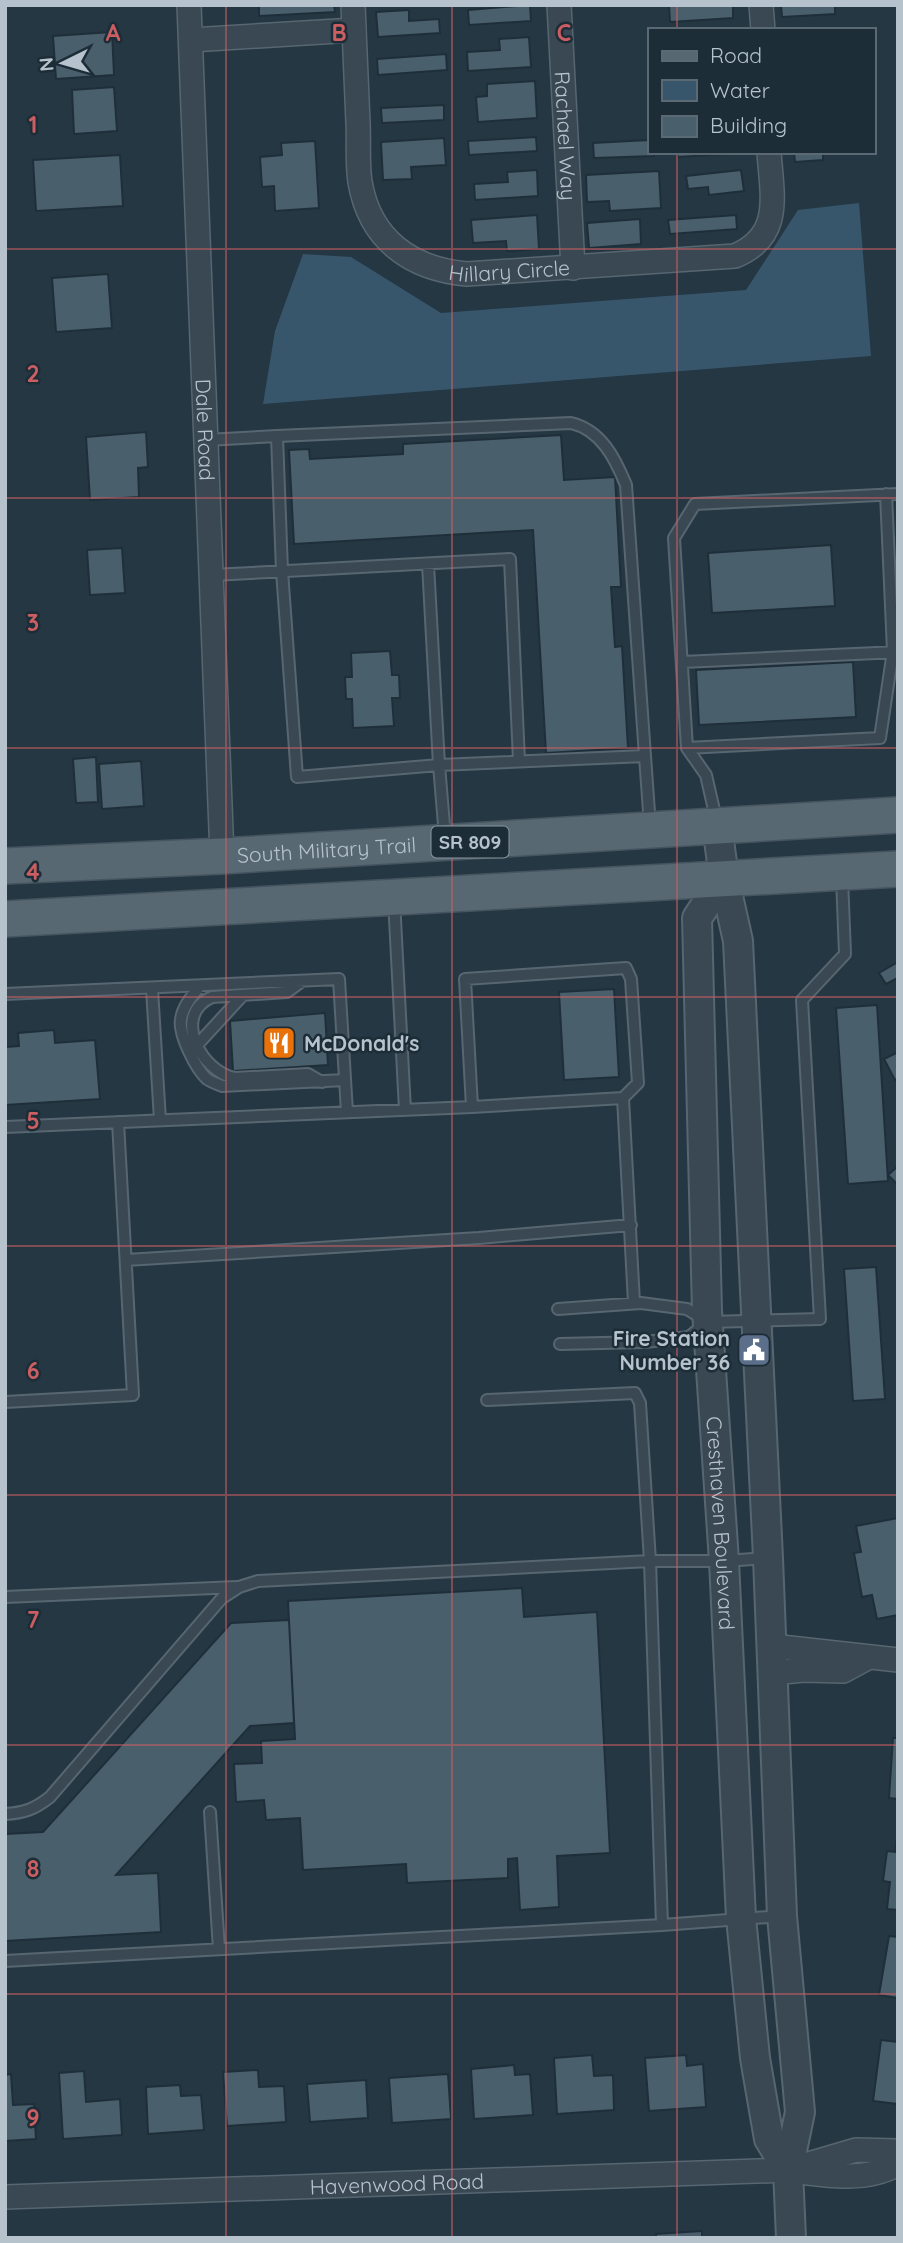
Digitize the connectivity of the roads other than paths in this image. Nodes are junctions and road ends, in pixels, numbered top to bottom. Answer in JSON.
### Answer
{"nodes":[{"id":1,"x":189,"y":5,"type":"edge"},
{"id":2,"x":353,"y":5,"type":"edge"},
{"id":3,"x":559,"y":5,"type":"edge"},
{"id":4,"x":761,"y":5,"type":"edge"},
{"id":5,"x":763,"y":28,"type":"edge"},
{"id":6,"x":354,"y":30,"type":"junction"},
{"id":7,"x":191,"y":40,"type":"junction"},
{"id":8,"x":769,"y":154,"type":"edge"},
{"id":9,"x":573,"y":268,"type":"junction"},
{"id":10,"x":277,"y":436,"type":"junction"},
{"id":11,"x":206,"y":440,"type":"junction"},
{"id":12,"x":892,"y":494,"type":"edge"},
{"id":13,"x":428,"y":564,"type":"junction"},
{"id":14,"x":282,"y":571,"type":"junction"},
{"id":15,"x":212,"y":575,"type":"junction"},
{"id":16,"x":895,"y":651,"type":"edge"},
{"id":17,"x":682,"y":662,"type":"junction"},
{"id":18,"x":687,"y":748,"type":"junction"},
{"id":19,"x":645,"y":756,"type":"junction"},
{"id":20,"x":519,"y":761,"type":"junction"},
{"id":21,"x":439,"y":765,"type":"junction"},
{"id":22,"x":898,"y":815,"type":"edge"},
{"id":23,"x":718,"y":825,"type":"junction"},
{"id":24,"x":650,"y":831,"type":"junction"},
{"id":25,"x":445,"y":843,"type":"junction"},
{"id":26,"x":222,"y":856,"type":"junction"},
{"id":27,"x":5,"y":866,"type":"edge"},
{"id":28,"x":898,"y":869,"type":"edge"},
{"id":29,"x":842,"y":872,"type":"junction"},
{"id":30,"x":724,"y":878,"type":"junction"},
{"id":31,"x":394,"y":898,"type":"junction"},
{"id":32,"x":5,"y":919,"type":"edge"},
{"id":33,"x":302,"y":981,"type":"junction"},
{"id":34,"x":200,"y":986,"type":"junction"},
{"id":35,"x":152,"y":989,"type":"junction"},
{"id":36,"x":5,"y":994,"type":"edge"},
{"id":37,"x":243,"y":995,"type":"junction"},
{"id":38,"x":198,"y":1044,"type":"junction"},
{"id":39,"x":345,"y":1080,"type":"junction"},
{"id":40,"x":322,"y":1082,"type":"junction"},
{"id":41,"x":623,"y":1098,"type":"junction"},
{"id":42,"x":472,"y":1107,"type":"junction"},
{"id":43,"x":405,"y":1110,"type":"junction"},
{"id":44,"x":347,"y":1112,"type":"junction"},
{"id":45,"x":160,"y":1120,"type":"junction"},
{"id":46,"x":118,"y":1122,"type":"junction"},
{"id":47,"x":5,"y":1127,"type":"edge"},
{"id":48,"x":631,"y":1225,"type":"junction"},
{"id":49,"x":126,"y":1260,"type":"junction"},
{"id":50,"x":634,"y":1303,"type":"junction"},
{"id":51,"x":558,"y":1309,"type":"dead end"},
{"id":52,"x":756,"y":1321,"type":"junction"},
{"id":53,"x":708,"y":1322,"type":"junction"},
{"id":54,"x":560,"y":1344,"type":"dead end"},
{"id":55,"x":488,"y":1400,"type":"dead end"},
{"id":56,"x":5,"y":1402,"type":"edge"},
{"id":57,"x":768,"y":1558,"type":"junction"},
{"id":58,"x":650,"y":1561,"type":"junction"},
{"id":59,"x":724,"y":1561,"type":"junction"},
{"id":60,"x":239,"y":1587,"type":"junction"},
{"id":61,"x":5,"y":1597,"type":"edge"},
{"id":62,"x":772,"y":1660,"type":"junction"},
{"id":63,"x":898,"y":1660,"type":"edge"},
{"id":64,"x":210,"y":1812,"type":"dead end"},
{"id":65,"x":5,"y":1814,"type":"edge"},
{"id":66,"x":782,"y":1916,"type":"junction"},
{"id":67,"x":741,"y":1918,"type":"junction"},
{"id":68,"x":662,"y":1925,"type":"junction"},
{"id":69,"x":219,"y":1949,"type":"junction"},
{"id":70,"x":5,"y":1961,"type":"edge"},
{"id":71,"x":898,"y":2151,"type":"edge"},
{"id":72,"x":898,"y":2164,"type":"edge"},
{"id":73,"x":788,"y":2170,"type":"junction"},
{"id":74,"x":5,"y":2197,"type":"edge"},
{"id":75,"x":791,"y":2238,"type":"edge"}],
"edges":[{"from":1,"to":7,"type":"street","name":"Dale Road"},
{"from":2,"to":6,"type":"street","name":"Hillary Circle"},
{"from":3,"to":9,"type":"street","name":"Rachael Way"},
{"from":4,"to":5,"type":"street"},
{"from":6,"to":7,"type":"street"},
{"from":6,"to":9,"type":"street","name":"Hillary Circle"},
{"from":7,"to":11,"type":"street","name":"Dale Road"},
{"from":8,"to":9,"type":"street","name":"Hillary Circle"},
{"from":10,"to":11,"type":"lane"},
{"from":10,"to":14,"type":"lane"},
{"from":10,"to":19,"type":"lane"},
{"from":11,"to":15,"type":"street","name":"Dale Road"},
{"from":12,"to":16,"type":"lane"},
{"from":12,"to":17,"type":"lane"},
{"from":13,"to":14,"type":"lane"},
{"from":13,"to":20,"type":"lane"},
{"from":13,"to":21,"type":"lane"},
{"from":14,"to":15,"type":"lane"},
{"from":14,"to":21,"type":"lane"},
{"from":15,"to":26,"type":"street","name":"Dale Road"},
{"from":16,"to":17,"type":"lane"},
{"from":16,"to":18,"type":"lane"},
{"from":17,"to":18,"type":"lane"},
{"from":18,"to":23,"type":"lane"},
{"from":19,"to":20,"type":"lane"},
{"from":19,"to":24,"type":"lane"},
{"from":20,"to":21,"type":"lane"},
{"from":21,"to":25,"type":"lane"},
{"from":22,"to":23,"type":"main road","name":"South Military Trail","number":"SR 809"},
{"from":23,"to":24,"type":"main road","name":"South Military Trail","number":"SR 809"},
{"from":23,"to":30,"type":"street","name":"Cresthaven Boulevard"},
{"from":24,"to":25,"type":"main road","name":"South Military Trail","number":"SR 809"},
{"from":25,"to":26,"type":"main road","name":"South Military Trail","number":"SR 809"},
{"from":26,"to":27,"type":"main road","name":"South Military Trail","number":"SR 809"},
{"from":28,"to":29,"type":"main road"},
{"from":29,"to":30,"type":"main road"},
{"from":29,"to":52,"type":"lane"},
{"from":30,"to":31,"type":"main road"},
{"from":30,"to":52,"type":"street","name":"Cresthaven Boulevard"},
{"from":30,"to":53,"type":"street","name":"Cresthaven Boulevard"},
{"from":31,"to":32,"type":"main road"},
{"from":31,"to":43,"type":"lane"},
{"from":33,"to":34,"type":"lane"},
{"from":33,"to":37,"type":"lane"},
{"from":33,"to":39,"type":"lane"},
{"from":34,"to":35,"type":"lane"},
{"from":34,"to":40,"type":"lane"},
{"from":35,"to":36,"type":"lane"},
{"from":35,"to":45,"type":"lane"},
{"from":37,"to":38,"type":"lane"},
{"from":37,"to":38,"type":"lane"},
{"from":38,"to":40,"type":"lane"},
{"from":39,"to":40,"type":"lane"},
{"from":39,"to":44,"type":"lane"},
{"from":41,"to":42,"type":"lane"},
{"from":41,"to":42,"type":"lane"},
{"from":41,"to":48,"type":"lane"},
{"from":42,"to":43,"type":"lane"},
{"from":43,"to":44,"type":"lane"},
{"from":44,"to":45,"type":"lane"},
{"from":45,"to":46,"type":"lane"},
{"from":46,"to":47,"type":"lane"},
{"from":46,"to":49,"type":"lane"},
{"from":48,"to":49,"type":"lane"},
{"from":48,"to":50,"type":"lane"},
{"from":49,"to":56,"type":"lane"},
{"from":50,"to":51,"type":"lane"},
{"from":50,"to":53,"type":"lane"},
{"from":52,"to":53,"type":"lane"},
{"from":52,"to":57,"type":"street","name":"Cresthaven Boulevard"},
{"from":53,"to":54,"type":"lane"},
{"from":53,"to":59,"type":"street","name":"Cresthaven Boulevard"},
{"from":55,"to":58,"type":"lane"},
{"from":57,"to":59,"type":"lane"},
{"from":57,"to":62,"type":"street","name":"Cresthaven Boulevard"},
{"from":58,"to":59,"type":"lane"},
{"from":58,"to":60,"type":"lane"},
{"from":58,"to":68,"type":"lane"},
{"from":59,"to":67,"type":"street","name":"Cresthaven Boulevard"},
{"from":60,"to":61,"type":"lane"},
{"from":60,"to":65,"type":"lane"},
{"from":62,"to":63,"type":"street"},
{"from":62,"to":66,"type":"street","name":"Cresthaven Boulevard"},
{"from":64,"to":69,"type":"lane"},
{"from":66,"to":67,"type":"lane"},
{"from":66,"to":73,"type":"street","name":"Cresthaven Boulevard"},
{"from":67,"to":68,"type":"lane"},
{"from":67,"to":73,"type":"street","name":"Cresthaven Boulevard"},
{"from":68,"to":69,"type":"lane"},
{"from":69,"to":70,"type":"lane"},
{"from":71,"to":73,"type":"street"},
{"from":72,"to":73,"type":"street"},
{"from":73,"to":74,"type":"street","name":"Havenwood Road"},
{"from":73,"to":75,"type":"street","name":"Cresthaven Boulevard"}]}
